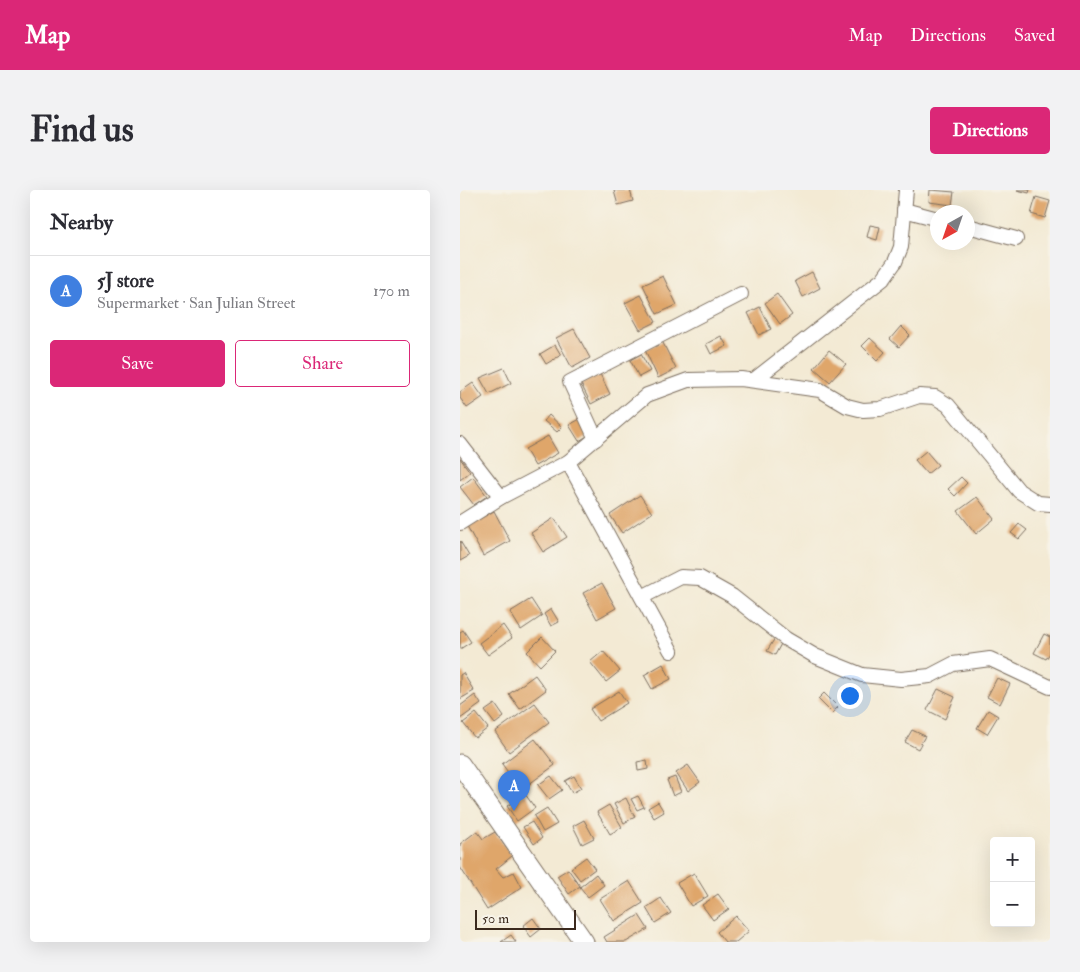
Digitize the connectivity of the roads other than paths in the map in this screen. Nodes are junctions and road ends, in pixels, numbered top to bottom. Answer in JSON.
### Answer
{"nodes":[{"id":1,"x":906,"y":190,"type":"edge"},
{"id":2,"x":904,"y":210,"type":"junction"},
{"id":3,"x":930,"y":217,"type":"edge"},
{"id":4,"x":975,"y":228,"type":"edge"},
{"id":5,"x":1016,"y":239,"type":"dead end"},
{"id":6,"x":741,"y":294,"type":"dead end"},
{"id":7,"x":754,"y":380,"type":"junction"},
{"id":8,"x":596,"y":439,"type":"junction"},
{"id":9,"x":460,"y":444,"type":"edge"},
{"id":10,"x":568,"y":462,"type":"junction"},
{"id":11,"x":501,"y":497,"type":"junction"},
{"id":12,"x":1050,"y":504,"type":"edge"},
{"id":13,"x":460,"y":523,"type":"edge"},
{"id":14,"x":642,"y":597,"type":"junction"},
{"id":15,"x":671,"y":651,"type":"dead end"},
{"id":16,"x":1050,"y":687,"type":"edge"},
{"id":17,"x":460,"y":764,"type":"edge"},
{"id":18,"x":584,"y":942,"type":"edge"}],
"edges":[{"from":1,"to":2,"type":"street"},
{"from":2,"to":3,"type":"street"},
{"from":2,"to":7,"type":"street"},
{"from":4,"to":5,"type":"street"},
{"from":6,"to":8,"type":"street"},
{"from":7,"to":8,"type":"street"},
{"from":7,"to":12,"type":"street"},
{"from":8,"to":10,"type":"street"},
{"from":9,"to":11,"type":"street"},
{"from":10,"to":11,"type":"street"},
{"from":10,"to":14,"type":"street"},
{"from":11,"to":13,"type":"street"},
{"from":14,"to":15,"type":"street"},
{"from":14,"to":16,"type":"street"},
{"from":17,"to":18,"type":"street"}]}
